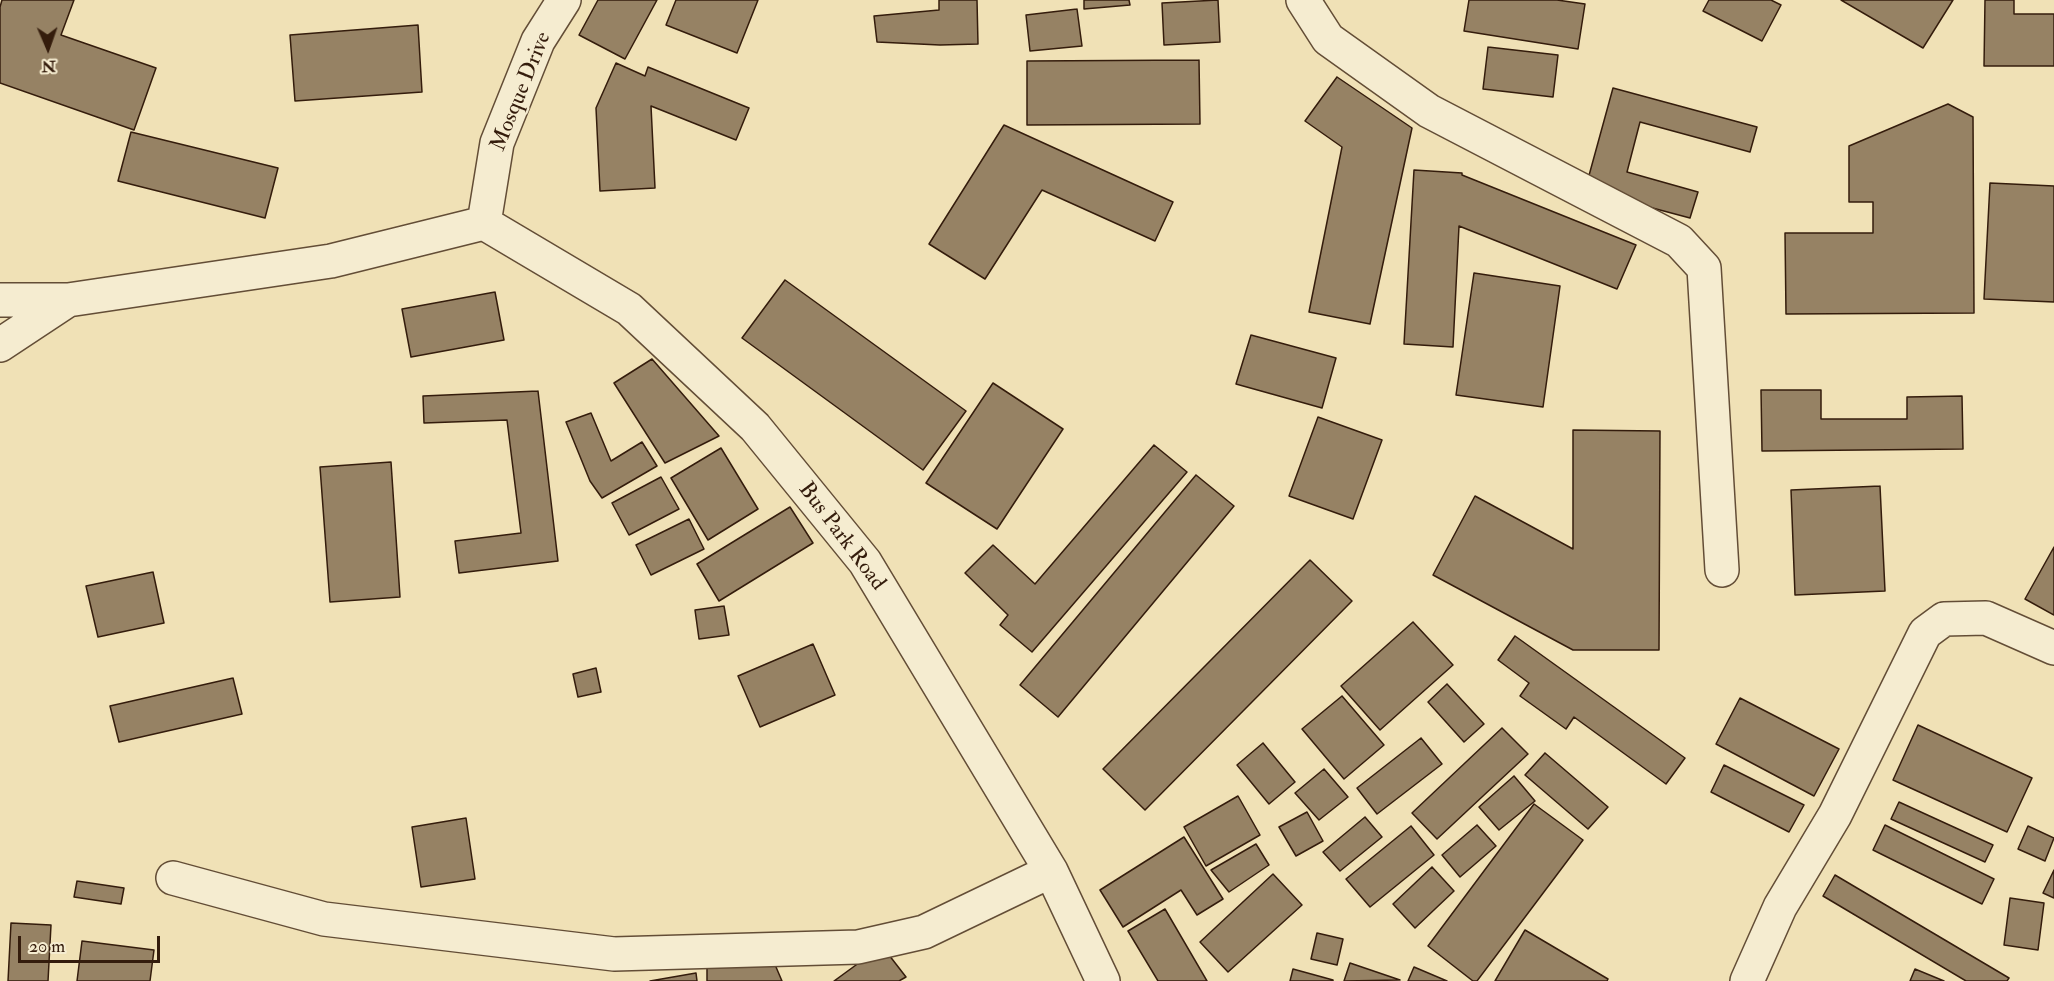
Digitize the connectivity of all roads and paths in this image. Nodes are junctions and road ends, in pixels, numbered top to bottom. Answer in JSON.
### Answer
{"nodes":[{"id":1,"x":564,"y":0,"type":"edge"},
{"id":2,"x":1303,"y":0,"type":"edge"},
{"id":3,"x":484,"y":222,"type":"junction"},
{"id":4,"x":0,"y":300,"type":"edge"},
{"id":5,"x":68,"y":300,"type":"junction"},
{"id":6,"x":0,"y":345,"type":"edge"},
{"id":7,"x":1722,"y":570,"type":"dead end"},
{"id":8,"x":2054,"y":648,"type":"edge"},
{"id":9,"x":1051,"y":871,"type":"junction"},
{"id":10,"x":173,"y":878,"type":"dead end"},
{"id":11,"x":1103,"y":981,"type":"edge"},
{"id":12,"x":1747,"y":981,"type":"edge"}],
"edges":[{"from":1,"to":3,"type":"street","name":"Mosque Drive"},
{"from":2,"to":7,"type":"street"},
{"from":3,"to":5,"type":"street"},
{"from":3,"to":9,"type":"street","name":"Bus Park Road"},
{"from":4,"to":5,"type":"street"},
{"from":5,"to":6,"type":"street"},
{"from":8,"to":12,"type":"street"},
{"from":9,"to":10,"type":"street"},
{"from":9,"to":11,"type":"street","name":"Bus Park Road"}]}
